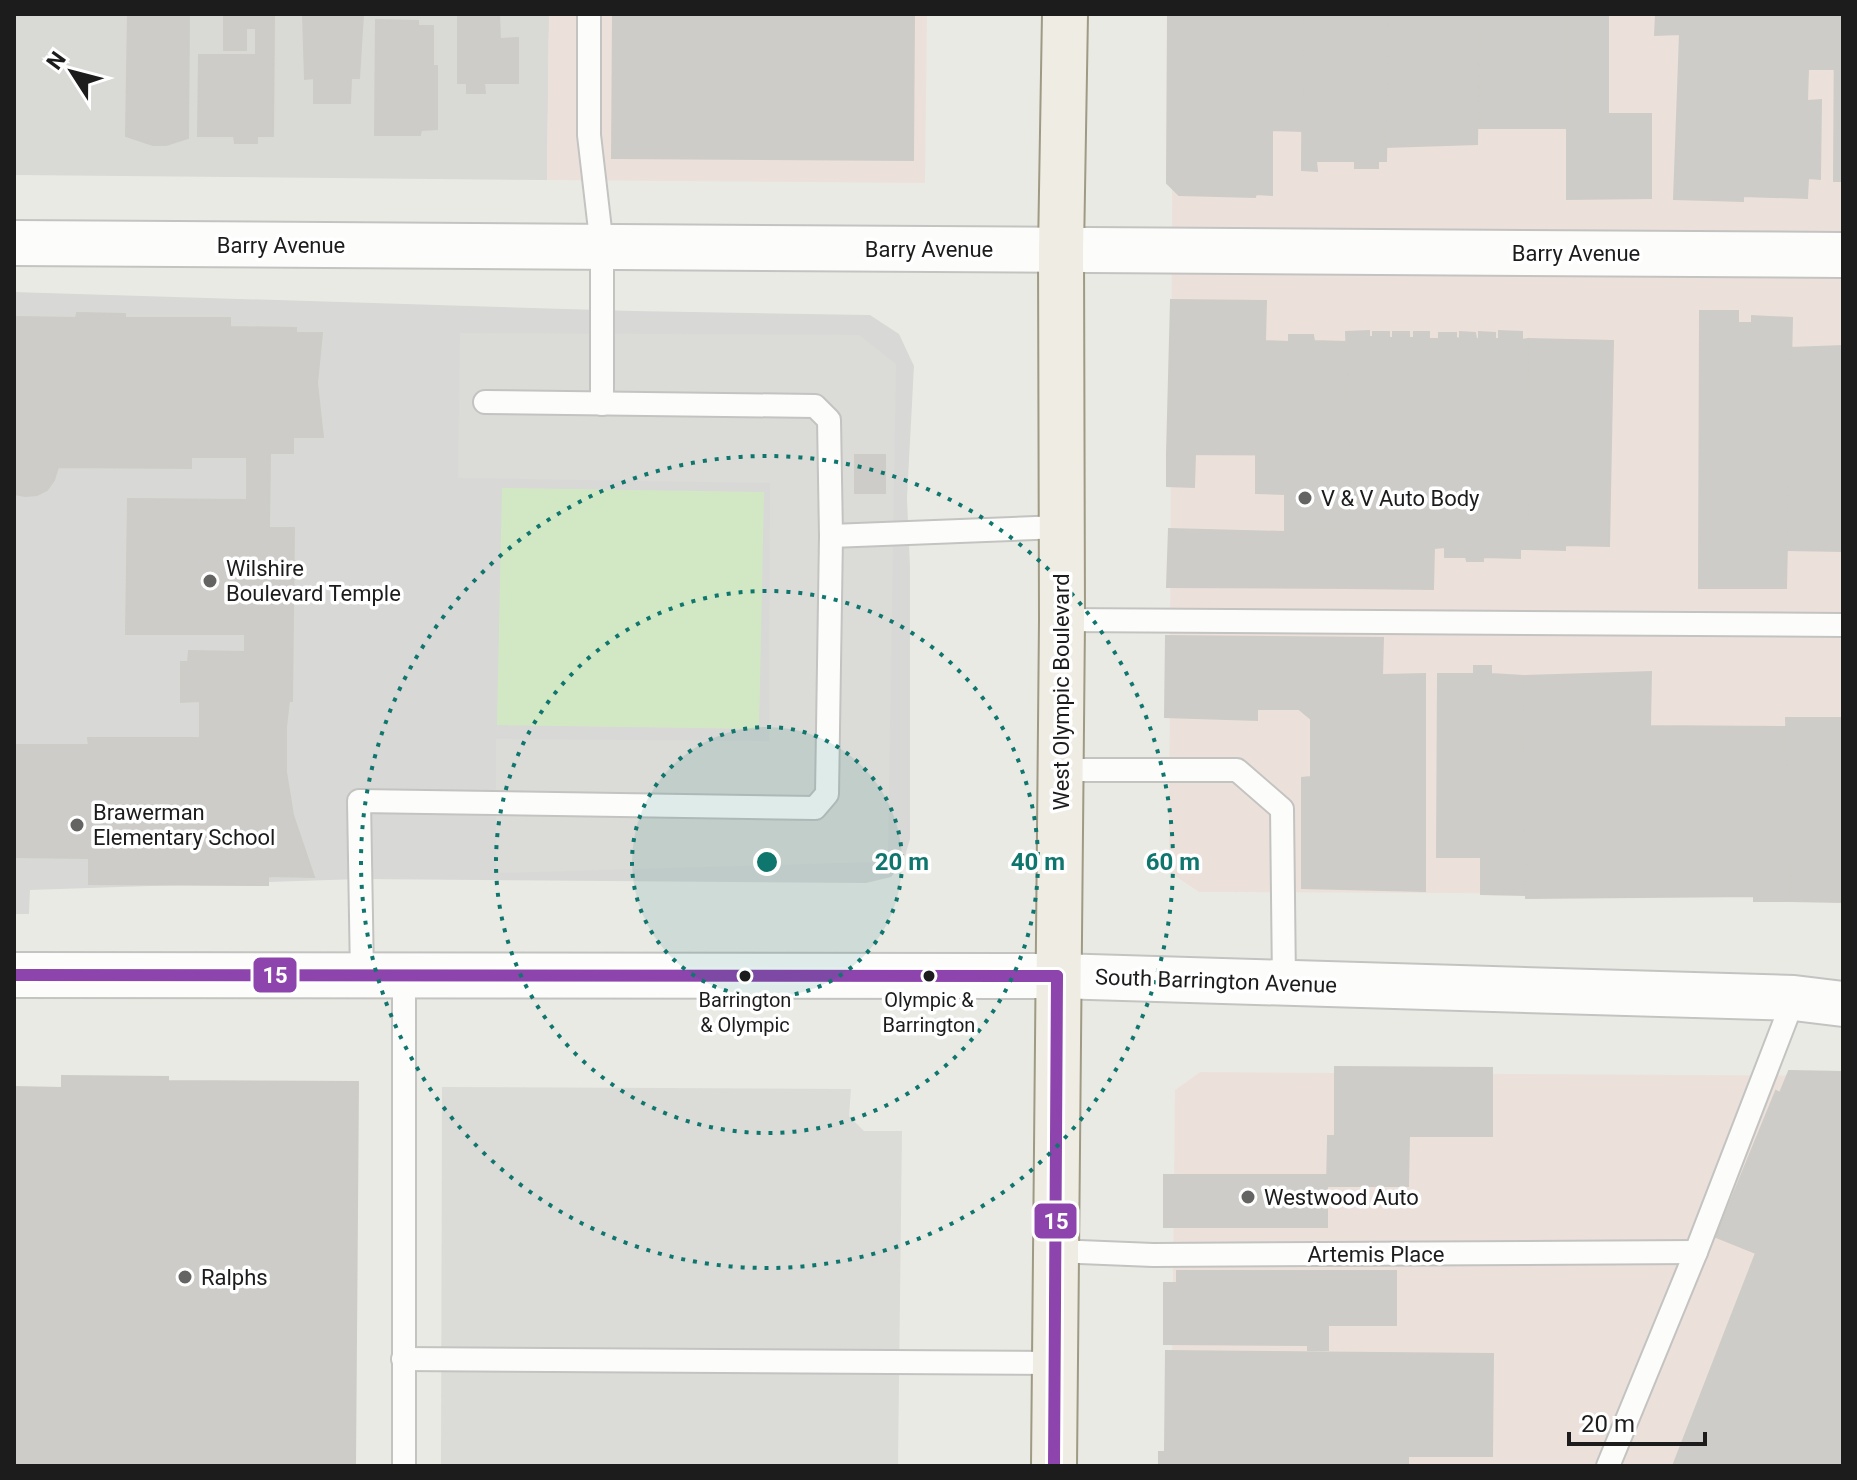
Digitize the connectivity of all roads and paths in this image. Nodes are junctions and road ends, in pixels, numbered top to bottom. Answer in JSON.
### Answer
{"nodes":[{"id":1,"x":589,"y":14,"type":"edge"},
{"id":2,"x":1065,"y":14,"type":"edge"},
{"id":3,"x":14,"y":243,"type":"edge"},
{"id":4,"x":602,"y":247,"type":"junction"},
{"id":5,"x":1061,"y":250,"type":"junction"},
{"id":6,"x":1843,"y":255,"type":"edge"},
{"id":7,"x":485,"y":402,"type":"dead end"},
{"id":8,"x":602,"y":404,"type":"junction"},
{"id":9,"x":1061,"y":527,"type":"junction"},
{"id":10,"x":831,"y":536,"type":"junction"},
{"id":11,"x":1062,"y":620,"type":"junction"},
{"id":12,"x":1843,"y":625,"type":"edge"},
{"id":13,"x":1060,"y":770,"type":"junction"},
{"id":14,"x":14,"y":975,"type":"edge"},
{"id":15,"x":383,"y":975,"type":"junction"},
{"id":16,"x":1057,"y":976,"type":"junction"},
{"id":17,"x":1284,"y":983,"type":"junction"},
{"id":18,"x":1843,"y":988,"type":"edge"},
{"id":19,"x":1794,"y":998,"type":"junction"},
{"id":20,"x":1843,"y":1004,"type":"edge"},
{"id":21,"x":1055,"y":1251,"type":"junction"},
{"id":22,"x":1696,"y":1252,"type":"junction"},
{"id":23,"x":403,"y":1359,"type":"junction"},
{"id":24,"x":1053,"y":1363,"type":"junction"},
{"id":25,"x":404,"y":1466,"type":"edge"},
{"id":26,"x":1054,"y":1466,"type":"edge"},
{"id":27,"x":1608,"y":1466,"type":"edge"}],
"edges":[{"from":1,"to":4,"type":"lane"},
{"from":2,"to":5,"type":"main road","name":"West Olympic Boulevard"},
{"from":3,"to":4,"type":"street","name":"Barry Avenue"},
{"from":4,"to":5,"type":"street","name":"Barry Avenue"},
{"from":4,"to":8,"type":"lane"},
{"from":5,"to":6,"type":"street","name":"Barry Avenue"},
{"from":5,"to":9,"type":"main road","name":"West Olympic Boulevard"},
{"from":7,"to":8,"type":"lane"},
{"from":8,"to":10,"type":"lane"},
{"from":9,"to":10,"type":"lane"},
{"from":9,"to":11,"type":"main road","name":"West Olympic Boulevard"},
{"from":10,"to":15,"type":"lane"},
{"from":11,"to":12,"type":"lane"},
{"from":11,"to":13,"type":"main road","name":"West Olympic Boulevard"},
{"from":13,"to":16,"type":"main road","name":"West Olympic Boulevard"},
{"from":13,"to":17,"type":"lane"},
{"from":14,"to":15,"type":"street","name":"South Barrington Avenue"},
{"from":15,"to":16,"type":"street","name":"South Barrington Avenue"},
{"from":15,"to":23,"type":"lane"},
{"from":16,"to":17,"type":"street","name":"South Barrington Avenue"},
{"from":16,"to":21,"type":"main road","name":"West Olympic Boulevard"},
{"from":17,"to":19,"type":"street","name":"South Barrington Avenue"},
{"from":18,"to":19,"type":"street","name":"South Barrington Avenue"},
{"from":19,"to":20,"type":"street","name":"South Barrington Avenue"},
{"from":19,"to":22,"type":"lane"},
{"from":21,"to":22,"type":"lane","name":"Artemis Place"},
{"from":21,"to":24,"type":"main road","name":"West Olympic Boulevard"},
{"from":22,"to":27,"type":"lane"},
{"from":23,"to":24,"type":"lane"},
{"from":23,"to":25,"type":"lane"},
{"from":24,"to":26,"type":"main road","name":"West Olympic Boulevard"}]}
